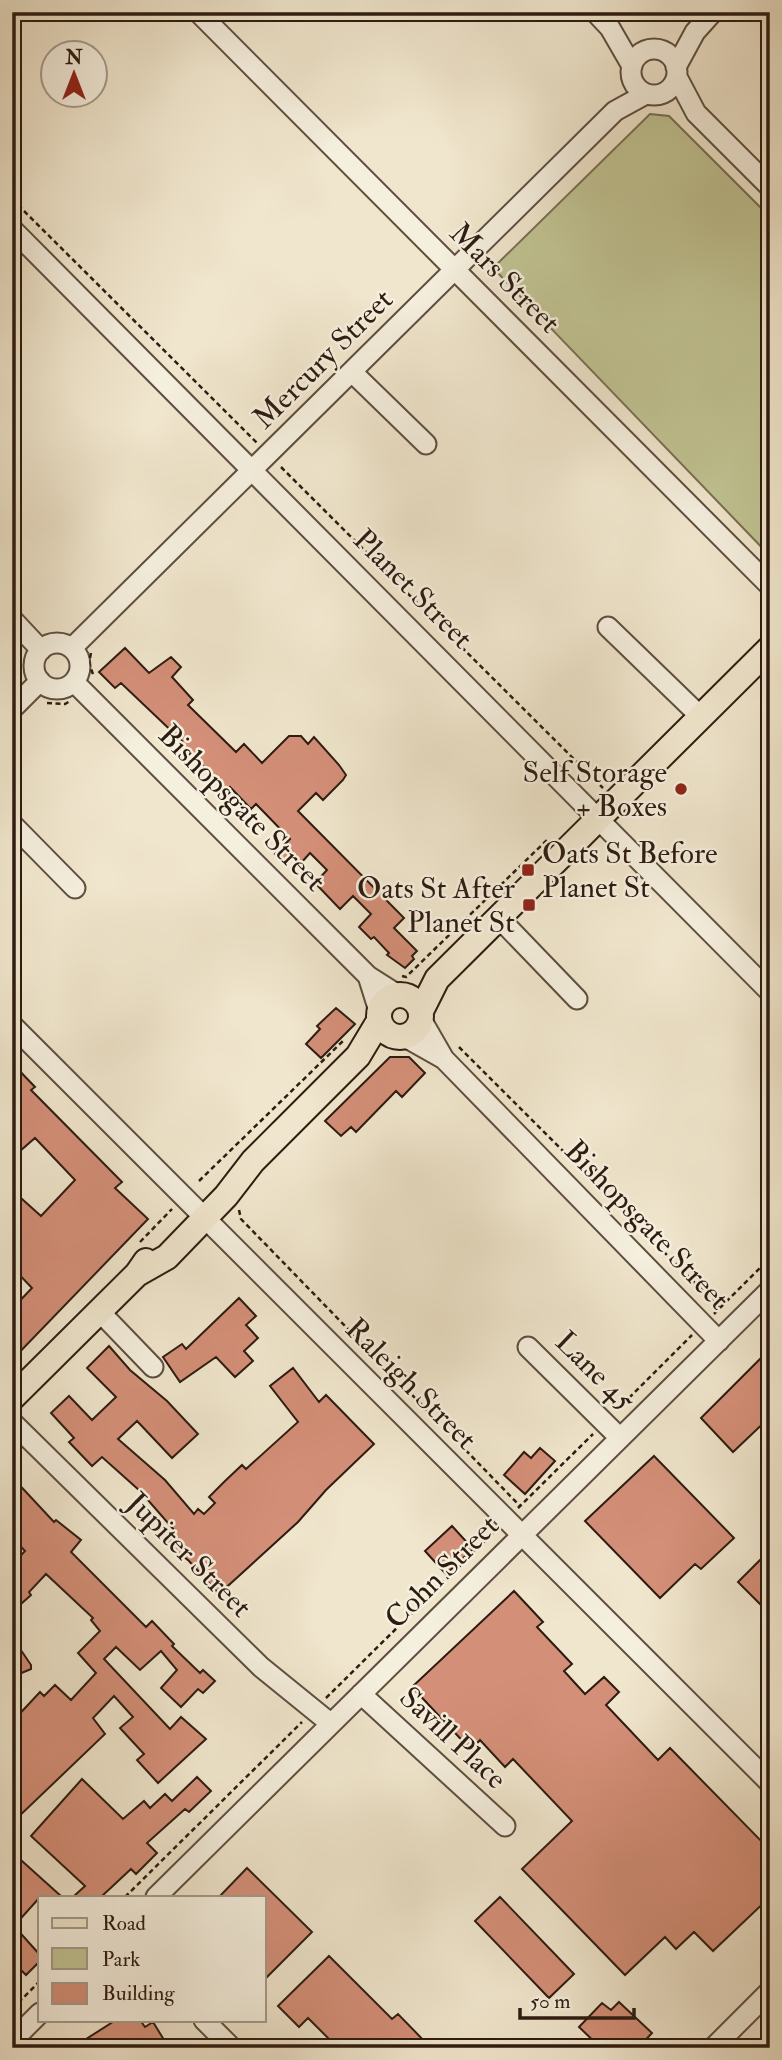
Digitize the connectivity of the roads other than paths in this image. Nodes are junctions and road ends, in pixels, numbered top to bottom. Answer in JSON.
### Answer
{"nodes":[{"id":1,"x":198,"y":12,"type":"edge"},
{"id":2,"x":595,"y":12,"type":"edge"},
{"id":3,"x":713,"y":12,"type":"edge"},
{"id":4,"x":611,"y":28,"type":"junction"},
{"id":5,"x":695,"y":32,"type":"junction"},
{"id":6,"x":657,"y":50,"type":"junction"},
{"id":7,"x":632,"y":72,"type":"junction"},
{"id":8,"x":677,"y":72,"type":"junction"},
{"id":9,"x":653,"y":94,"type":"junction"},
{"id":10,"x":615,"y":111,"type":"junction"},
{"id":11,"x":696,"y":113,"type":"junction"},
{"id":12,"x":770,"y":187,"type":"edge"},
{"id":13,"x":12,"y":229,"type":"edge"},
{"id":14,"x":454,"y":270,"type":"junction"},
{"id":15,"x":352,"y":372,"type":"junction"},
{"id":16,"x":426,"y":444,"type":"dead end"},
{"id":17,"x":253,"y":469,"type":"junction"},
{"id":18,"x":770,"y":586,"type":"edge"},
{"id":19,"x":12,"y":619,"type":"edge"},
{"id":20,"x":607,"y":627,"type":"dead end"},
{"id":21,"x":72,"y":648,"type":"junction"},
{"id":22,"x":770,"y":648,"type":"edge"},
{"id":23,"x":41,"y":650,"type":"junction"},
{"id":24,"x":40,"y":681,"type":"junction"},
{"id":25,"x":74,"y":682,"type":"junction"},
{"id":26,"x":12,"y":709,"type":"edge"},
{"id":27,"x":700,"y":716,"type":"junction"},
{"id":28,"x":597,"y":817,"type":"junction"},
{"id":29,"x":12,"y":824,"type":"edge"},
{"id":30,"x":75,"y":888,"type":"dead end"},
{"id":31,"x":498,"y":916,"type":"junction"},
{"id":32,"x":770,"y":992,"type":"edge"},
{"id":33,"x":577,"y":999,"type":"dead end"},
{"id":34,"x":399,"y":1011,"type":"junction"},
{"id":35,"x":12,"y":1025,"type":"edge"},
{"id":36,"x":199,"y":1213,"type":"junction"},
{"id":37,"x":770,"y":1290,"type":"edge"},
{"id":38,"x":100,"y":1312,"type":"junction"},
{"id":39,"x":719,"y":1341,"type":"junction"},
{"id":40,"x":528,"y":1347,"type":"dead end"},
{"id":41,"x":153,"y":1367,"type":"dead end"},
{"id":42,"x":12,"y":1398,"type":"edge"},
{"id":43,"x":12,"y":1422,"type":"edge"},
{"id":44,"x":620,"y":1438,"type":"junction"},
{"id":45,"x":520,"y":1537,"type":"junction"},
{"id":46,"x":361,"y":1694,"type":"junction"},
{"id":47,"x":330,"y":1723,"type":"junction"},
{"id":48,"x":770,"y":1783,"type":"edge"},
{"id":49,"x":505,"y":1826,"type":"dead end"},
{"id":50,"x":157,"y":1896,"type":"edge"},
{"id":51,"x":770,"y":1991,"type":"edge"},
{"id":52,"x":38,"y":2015,"type":"edge"},
{"id":53,"x":206,"y":2022,"type":"edge"},
{"id":54,"x":12,"y":2042,"type":"edge"},
{"id":55,"x":15,"y":2048,"type":"edge"},
{"id":56,"x":232,"y":2048,"type":"edge"},
{"id":57,"x":713,"y":2048,"type":"edge"}],
"edges":[{"from":1,"to":14,"type":"street","name":"Mars Street"},
{"from":2,"to":4,"type":"street"},
{"from":3,"to":5,"type":"street"},
{"from":4,"to":6,"type":"street"},
{"from":4,"to":7,"type":"street"},
{"from":5,"to":6,"type":"street"},
{"from":5,"to":8,"type":"street"},
{"from":6,"to":7,"type":"street"},
{"from":6,"to":8,"type":"street"},
{"from":7,"to":9,"type":"street"},
{"from":7,"to":10,"type":"street","name":"Mercury Street"},
{"from":8,"to":9,"type":"street"},
{"from":8,"to":11,"type":"street"},
{"from":9,"to":10,"type":"street","name":"Mercury Street"},
{"from":9,"to":11,"type":"street"},
{"from":10,"to":14,"type":"street","name":"Mercury Street"},
{"from":11,"to":12,"type":"street"},
{"from":13,"to":17,"type":"street","name":"Planet Street"},
{"from":14,"to":15,"type":"street","name":"Mercury Street"},
{"from":14,"to":18,"type":"street","name":"Mars Street"},
{"from":15,"to":16,"type":"street"},
{"from":15,"to":17,"type":"street","name":"Mercury Street"},
{"from":17,"to":21,"type":"street","name":"Mercury Street"},
{"from":17,"to":28,"type":"street","name":"Planet Street"},
{"from":19,"to":23,"type":"street"},
{"from":20,"to":27,"type":"street"},
{"from":21,"to":23,"type":"street"},
{"from":21,"to":25,"type":"street"},
{"from":22,"to":27,"type":"main road"},
{"from":23,"to":24,"type":"street"},
{"from":24,"to":25,"type":"street"},
{"from":24,"to":26,"type":"street"},
{"from":25,"to":34,"type":"street","name":"Bishopsgate Street"},
{"from":27,"to":28,"type":"main road"},
{"from":28,"to":31,"type":"main road"},
{"from":28,"to":32,"type":"street","name":"Planet Street"},
{"from":29,"to":30,"type":"street"},
{"from":31,"to":33,"type":"street"},
{"from":31,"to":34,"type":"main road"},
{"from":34,"to":36,"type":"main road"},
{"from":34,"to":39,"type":"street","name":"Bishopsgate Street"},
{"from":35,"to":36,"type":"street","name":"Raleigh Street"},
{"from":36,"to":38,"type":"main road"},
{"from":36,"to":45,"type":"street","name":"Raleigh Street"},
{"from":37,"to":39,"type":"street","name":"Cohn Street"},
{"from":38,"to":41,"type":"street"},
{"from":38,"to":42,"type":"main road"},
{"from":39,"to":44,"type":"street","name":"Cohn Street"},
{"from":40,"to":44,"type":"street","name":"Lane 45"},
{"from":43,"to":47,"type":"street","name":"Jupiter Street"},
{"from":44,"to":45,"type":"street","name":"Cohn Street"},
{"from":45,"to":46,"type":"street","name":"Cohn Street"},
{"from":45,"to":48,"type":"street","name":"Raleigh Street"},
{"from":46,"to":47,"type":"street","name":"Cohn Street"},
{"from":46,"to":49,"type":"street","name":"Savill Place"},
{"from":47,"to":50,"type":"street","name":"Cohn Street"},
{"from":51,"to":57,"type":"street"},
{"from":52,"to":54,"type":"street"},
{"from":53,"to":56,"type":"street"},
{"from":54,"to":55,"type":"street"}]}
